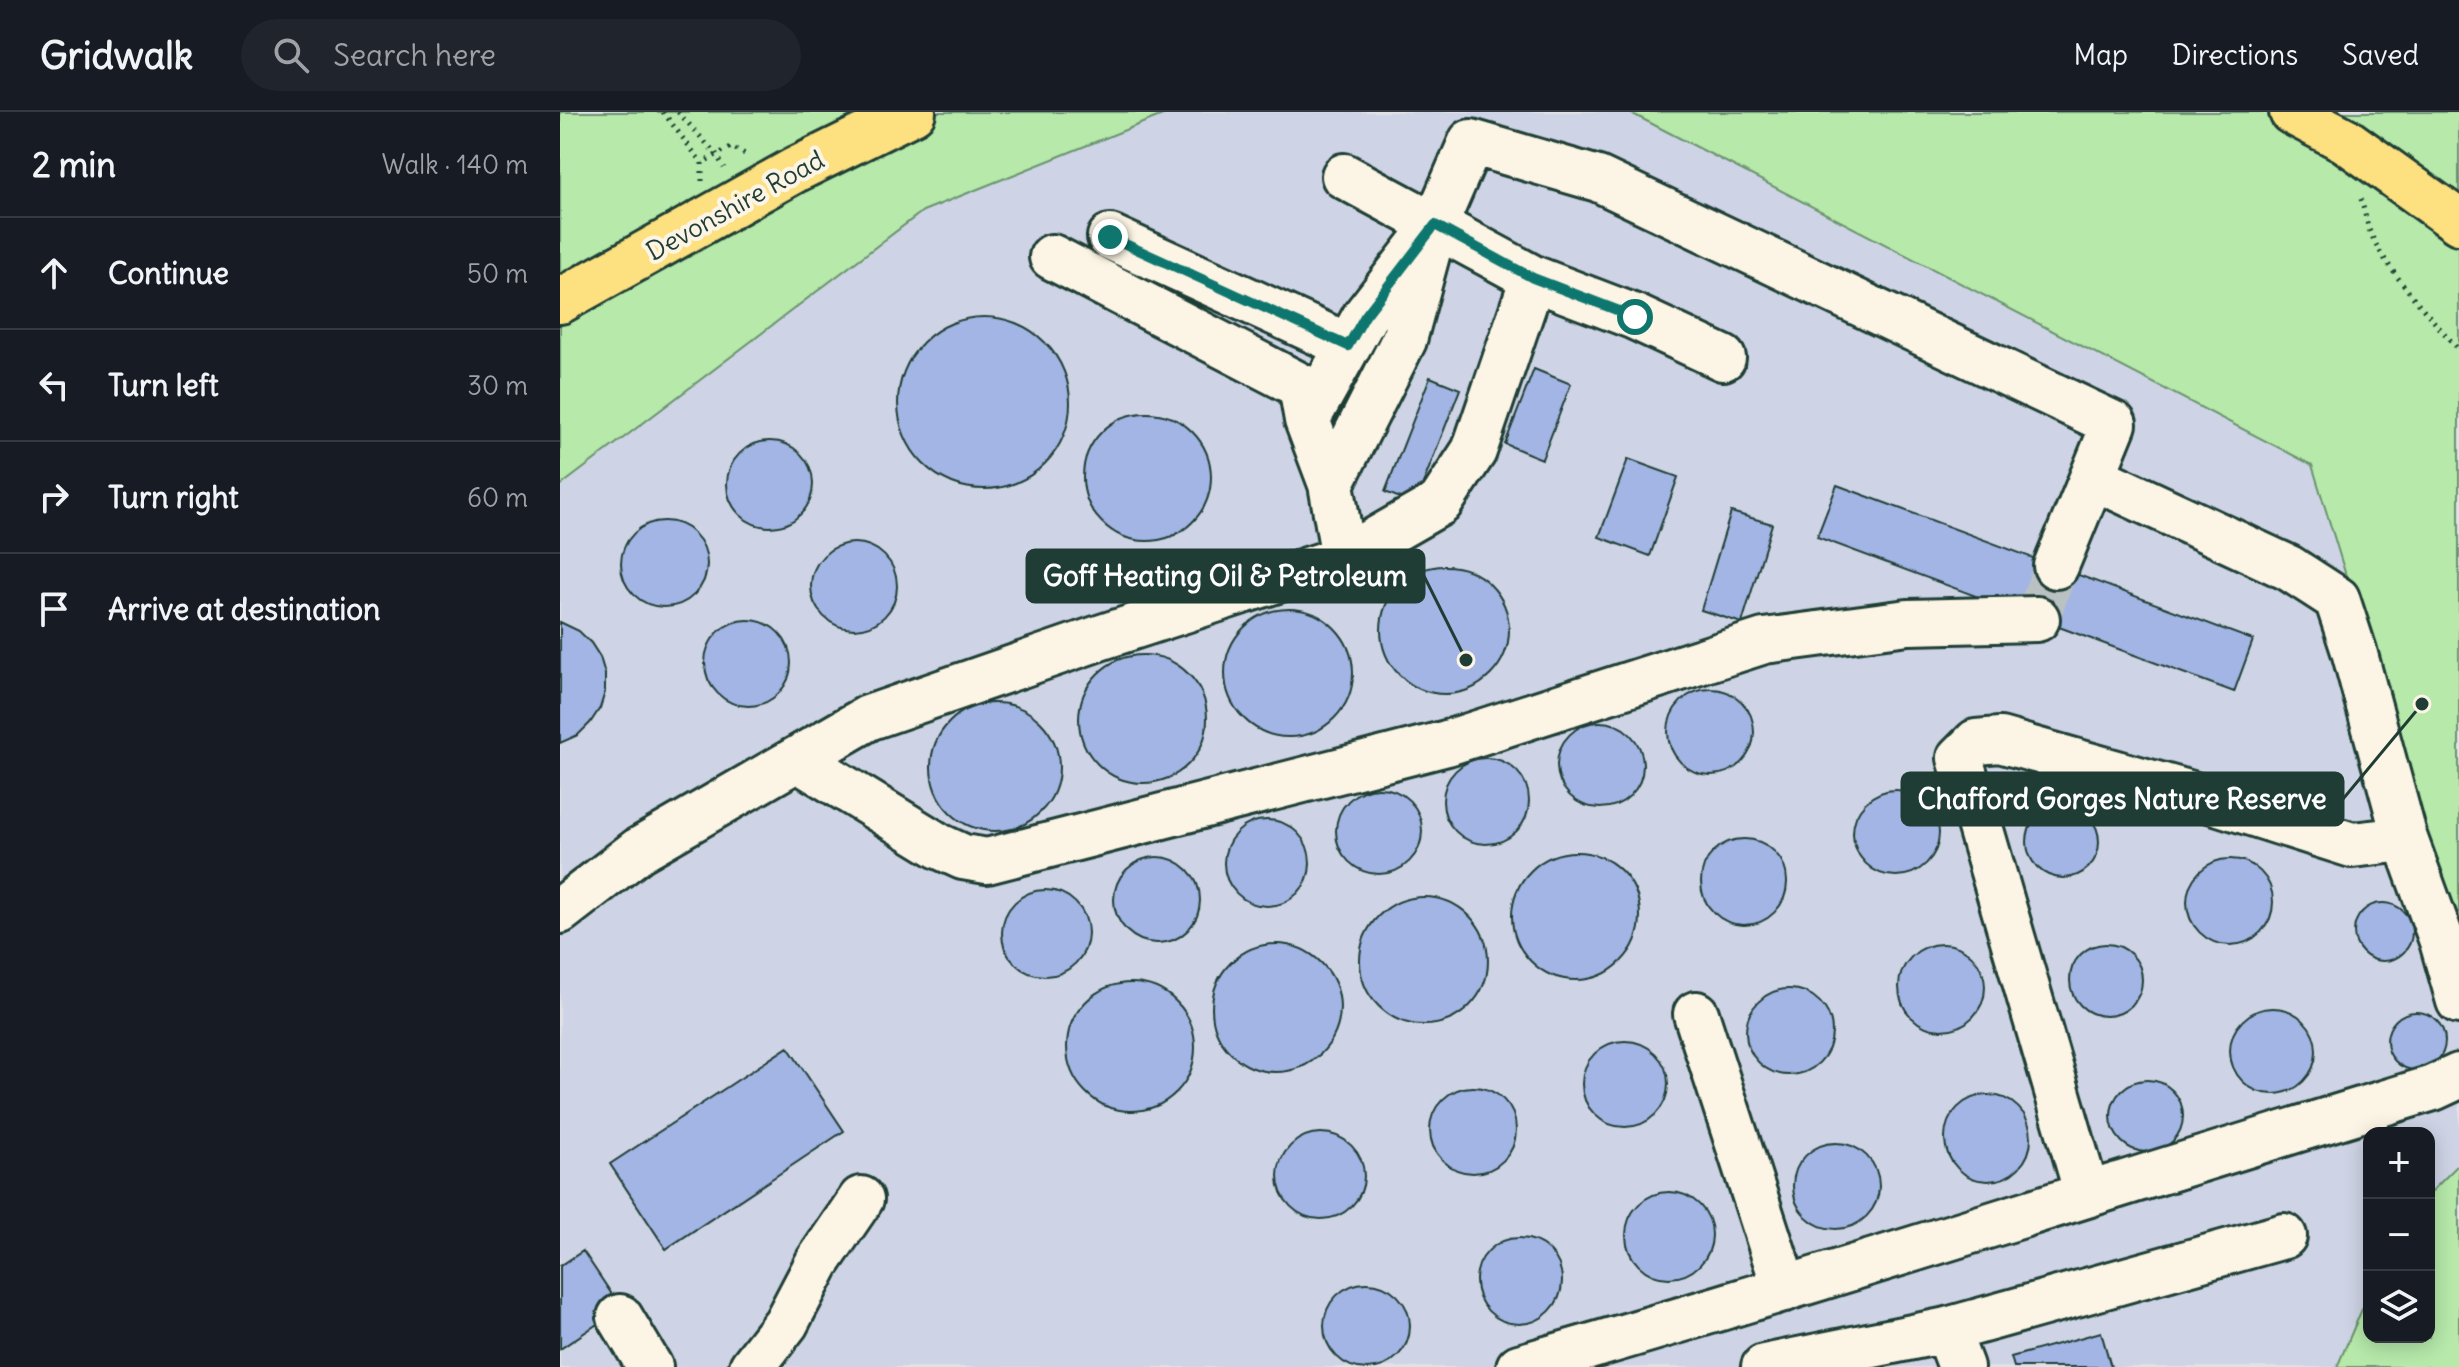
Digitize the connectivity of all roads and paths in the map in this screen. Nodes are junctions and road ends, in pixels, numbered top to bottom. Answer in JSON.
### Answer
{"nodes":[{"id":1,"x":663,"y":112,"type":"edge"},
{"id":2,"x":678,"y":112,"type":"edge"},
{"id":3,"x":913,"y":112,"type":"edge"},
{"id":4,"x":2292,"y":112,"type":"edge"},
{"id":5,"x":702,"y":163,"type":"dead end"},
{"id":6,"x":1344,"y":176,"type":"dead end"},
{"id":7,"x":742,"y":200,"type":"junction"},
{"id":8,"x":2459,"y":222,"type":"edge"},
{"id":9,"x":1435,"y":225,"type":"junction"},
{"id":10,"x":2370,"y":232,"type":"dead end"},
{"id":11,"x":1110,"y":237,"type":"dead end"},
{"id":12,"x":1052,"y":257,"type":"dead end"},
{"id":13,"x":1533,"y":278,"type":"junction"},
{"id":14,"x":560,"y":301,"type":"edge"},
{"id":15,"x":1348,"y":346,"type":"junction"},
{"id":16,"x":2459,"y":350,"type":"edge"},
{"id":17,"x":1723,"y":358,"type":"dead end"},
{"id":18,"x":1307,"y":420,"type":"junction"},
{"id":19,"x":2093,"y":477,"type":"junction"},
{"id":20,"x":1331,"y":484,"type":"junction"},
{"id":21,"x":1344,"y":558,"type":"junction"},
{"id":22,"x":2056,"y":566,"type":"tunnel mouth"},
{"id":23,"x":2037,"y":619,"type":"dead end"},
{"id":24,"x":797,"y":759,"type":"junction"},
{"id":25,"x":2405,"y":839,"type":"junction"},
{"id":26,"x":560,"y":911,"type":"edge"},
{"id":27,"x":2459,"y":1001,"type":"edge"},
{"id":28,"x":1696,"y":1014,"type":"dead end"},
{"id":29,"x":2459,"y":1076,"type":"edge"},
{"id":30,"x":2087,"y":1194,"type":"junction"},
{"id":31,"x":861,"y":1199,"type":"dead end"},
{"id":32,"x":2284,"y":1236,"type":"dead end"},
{"id":33,"x":1785,"y":1289,"type":"junction"},
{"id":34,"x":620,"y":1317,"type":"dead end"},
{"id":35,"x":1954,"y":1348,"type":"edge"},
{"id":36,"x":650,"y":1367,"type":"edge"},
{"id":37,"x":752,"y":1367,"type":"edge"},
{"id":38,"x":1519,"y":1367,"type":"edge"},
{"id":39,"x":1764,"y":1367,"type":"edge"}],
"edges":[{"from":1,"to":5,"type":"path"},
{"from":2,"to":7,"type":"path"},
{"from":3,"to":7,"type":"main road","name":"Devonshire Road"},
{"from":4,"to":8,"type":"main road"},
{"from":6,"to":9,"type":"lane"},
{"from":7,"to":14,"type":"main road","name":"Devonshire Road"},
{"from":9,"to":13,"type":"lane"},
{"from":9,"to":15,"type":"lane"},
{"from":9,"to":19,"type":"lane"},
{"from":9,"to":20,"type":"lane"},
{"from":10,"to":16,"type":"path"},
{"from":11,"to":15,"type":"lane"},
{"from":12,"to":18,"type":"lane"},
{"from":13,"to":17,"type":"lane"},
{"from":13,"to":21,"type":"lane"},
{"from":15,"to":18,"type":"lane"},
{"from":18,"to":20,"type":"lane"},
{"from":19,"to":22,"type":"lane"},
{"from":19,"to":25,"type":"lane"},
{"from":20,"to":21,"type":"lane"},
{"from":21,"to":24,"type":"lane"},
{"from":23,"to":24,"type":"lane"},
{"from":24,"to":26,"type":"lane"},
{"from":25,"to":27,"type":"lane"},
{"from":25,"to":30,"type":"lane"},
{"from":28,"to":33,"type":"lane"},
{"from":29,"to":30,"type":"lane"},
{"from":30,"to":33,"type":"lane"},
{"from":31,"to":37,"type":"lane"},
{"from":32,"to":35,"type":"lane"},
{"from":33,"to":38,"type":"lane"},
{"from":34,"to":36,"type":"lane"},
{"from":35,"to":39,"type":"lane"}]}
